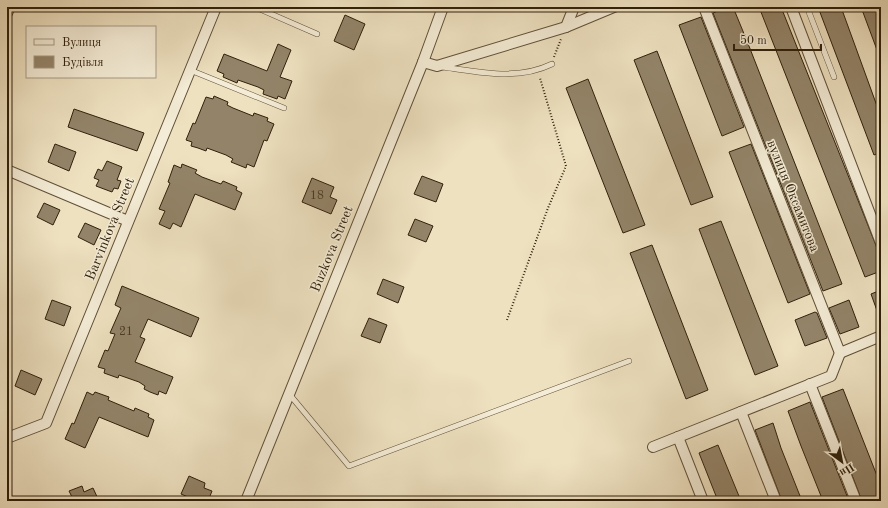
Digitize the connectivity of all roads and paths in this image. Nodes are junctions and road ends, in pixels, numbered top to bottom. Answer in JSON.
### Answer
{"nodes":[{"id":1,"x":10,"y":7,"type":"edge"},
{"id":2,"x":216,"y":7,"type":"edge"},
{"id":3,"x":255,"y":7,"type":"edge"},
{"id":4,"x":443,"y":7,"type":"edge"},
{"id":5,"x":574,"y":7,"type":"edge"},
{"id":6,"x":614,"y":7,"type":"edge"},
{"id":7,"x":704,"y":7,"type":"edge"},
{"id":8,"x":790,"y":7,"type":"edge"},
{"id":9,"x":807,"y":7,"type":"edge"},
{"id":10,"x":7,"y":13,"type":"edge"},
{"id":11,"x":566,"y":27,"type":"junction"},
{"id":12,"x":317,"y":34,"type":"dead end"},
{"id":13,"x":423,"y":62,"type":"junction"},
{"id":14,"x":552,"y":64,"type":"joint"},
{"id":15,"x":437,"y":66,"type":"junction"},
{"id":16,"x":190,"y":70,"type":"junction"},
{"id":17,"x":538,"y":71,"type":"junction"},
{"id":18,"x":834,"y":77,"type":"dead end"},
{"id":19,"x":284,"y":108,"type":"dead end"},
{"id":20,"x":7,"y":170,"type":"edge"},
{"id":21,"x":128,"y":221,"type":"junction"},
{"id":22,"x":881,"y":243,"type":"edge"},
{"id":23,"x":507,"y":320,"type":"dead end"},
{"id":24,"x":881,"y":336,"type":"edge"},
{"id":25,"x":840,"y":353,"type":"junction"},
{"id":26,"x":629,"y":361,"type":"dead end"},
{"id":27,"x":810,"y":384,"type":"junction"},
{"id":28,"x":290,"y":395,"type":"junction"},
{"id":29,"x":741,"y":412,"type":"junction"},
{"id":30,"x":678,"y":437,"type":"junction"},
{"id":31,"x":7,"y":438,"type":"edge"},
{"id":32,"x":653,"y":447,"type":"dead end"},
{"id":33,"x":246,"y":501,"type":"edge"},
{"id":34,"x":703,"y":501,"type":"edge"},
{"id":35,"x":776,"y":501,"type":"edge"},
{"id":36,"x":856,"y":501,"type":"edge"}],
"edges":[{"from":1,"to":10,"type":"street"},
{"from":2,"to":16,"type":"street","name":"Barvinkova Street"},
{"from":3,"to":12,"type":"lane"},
{"from":4,"to":13,"type":"street","name":"Buzkova Street"},
{"from":5,"to":11,"type":"street"},
{"from":6,"to":11,"type":"street"},
{"from":7,"to":25,"type":"street","name":"вулиця Оксамитова"},
{"from":8,"to":22,"type":"street"},
{"from":9,"to":18,"type":"lane"},
{"from":11,"to":14,"type":"path"},
{"from":11,"to":15,"type":"street"},
{"from":13,"to":15,"type":"street"},
{"from":13,"to":28,"type":"street","name":"Buzkova Street"},
{"from":14,"to":17,"type":"lane"},
{"from":15,"to":17,"type":"lane"},
{"from":16,"to":19,"type":"lane"},
{"from":16,"to":21,"type":"street","name":"Barvinkova Street"},
{"from":17,"to":23,"type":"path"},
{"from":20,"to":21,"type":"street"},
{"from":21,"to":31,"type":"street","name":"Barvinkova Street"},
{"from":24,"to":25,"type":"street"},
{"from":25,"to":27,"type":"street"},
{"from":26,"to":28,"type":"lane"},
{"from":27,"to":29,"type":"street"},
{"from":27,"to":36,"type":"street"},
{"from":28,"to":33,"type":"street","name":"Buzkova Street"},
{"from":29,"to":30,"type":"street"},
{"from":29,"to":35,"type":"street"},
{"from":30,"to":32,"type":"street"},
{"from":30,"to":34,"type":"street"}]}
